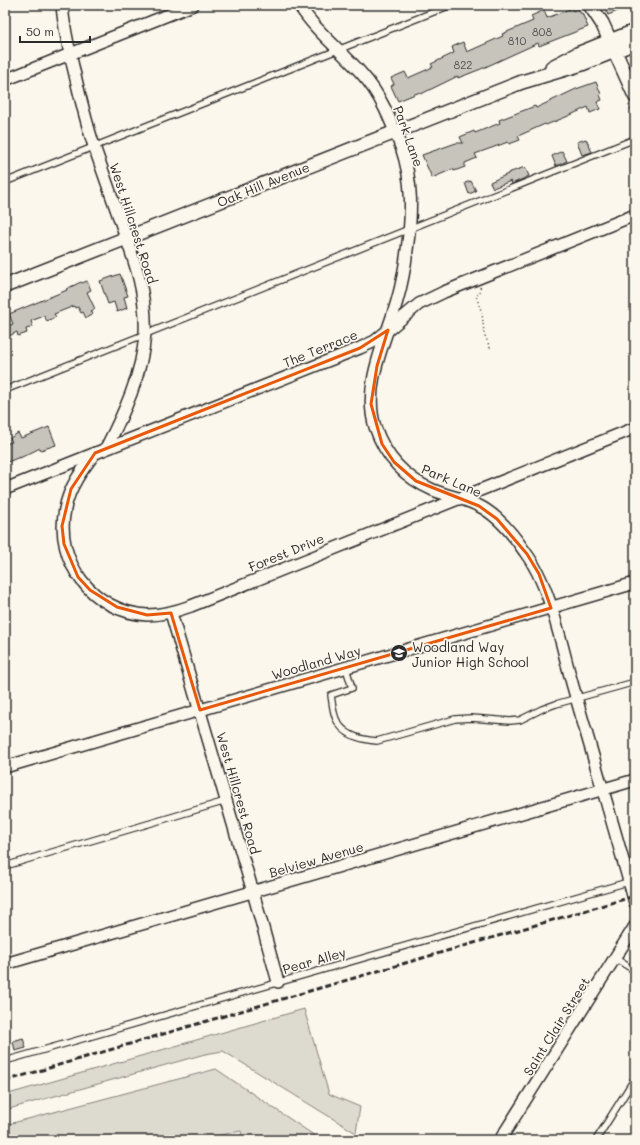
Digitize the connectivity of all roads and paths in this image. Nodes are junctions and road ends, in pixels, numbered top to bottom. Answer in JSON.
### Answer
{"nodes":[{"id":1,"x":62,"y":5,"type":"edge"},
{"id":2,"x":193,"y":5,"type":"edge"},
{"id":3,"x":299,"y":5,"type":"edge"},
{"id":4,"x":451,"y":5,"type":"edge"},
{"id":5,"x":590,"y":5,"type":"edge"},
{"id":6,"x":635,"y":31,"type":"edge"},
{"id":7,"x":635,"y":43,"type":"edge"},
{"id":8,"x":612,"y":46,"type":"junction"},
{"id":9,"x":337,"y":50,"type":"junction"},
{"id":10,"x":70,"y":55,"type":"junction"},
{"id":11,"x":5,"y":80,"type":"edge"},
{"id":12,"x":635,"y":96,"type":"edge"},
{"id":13,"x":395,"y":132,"type":"junction"},
{"id":14,"x":635,"y":139,"type":"edge"},
{"id":15,"x":94,"y":147,"type":"junction"},
{"id":16,"x":5,"y":182,"type":"edge"},
{"id":17,"x":635,"y":215,"type":"edge"},
{"id":18,"x":410,"y":229,"type":"junction"},
{"id":19,"x":126,"y":238,"type":"junction"},
{"id":20,"x":478,"y":278,"type":"junction"},
{"id":21,"x":5,"y":286,"type":"edge"},
{"id":22,"x":388,"y":330,"type":"junction"},
{"id":23,"x":145,"y":335,"type":"junction"},
{"id":24,"x":490,"y":348,"type":"dead end"},
{"id":25,"x":5,"y":390,"type":"edge"},
{"id":26,"x":635,"y":428,"type":"edge"},
{"id":27,"x":106,"y":448,"type":"junction"},
{"id":28,"x":95,"y":453,"type":"junction"},
{"id":29,"x":5,"y":489,"type":"edge"},
{"id":30,"x":458,"y":498,"type":"junction"},
{"id":31,"x":635,"y":583,"type":"edge"},
{"id":32,"x":551,"y":608,"type":"junction"},
{"id":33,"x":171,"y":613,"type":"junction"},
{"id":34,"x":346,"y":668,"type":"junction"},
{"id":35,"x":635,"y":682,"type":"edge"},
{"id":36,"x":577,"y":699,"type":"junction"},
{"id":37,"x":200,"y":710,"type":"junction"},
{"id":38,"x":5,"y":767,"type":"edge"},
{"id":39,"x":635,"y":780,"type":"edge"},
{"id":40,"x":602,"y":790,"type":"junction"},
{"id":41,"x":226,"y":801,"type":"junction"},
{"id":42,"x":5,"y":866,"type":"edge"},
{"id":43,"x":633,"y":880,"type":"edge"},
{"id":44,"x":253,"y":892,"type":"junction"},
{"id":45,"x":635,"y":903,"type":"edge"},
{"id":46,"x":635,"y":926,"type":"edge"},
{"id":47,"x":615,"y":958,"type":"junction"},
{"id":48,"x":5,"y":964,"type":"edge"},
{"id":49,"x":635,"y":970,"type":"edge"},
{"id":50,"x":278,"y":982,"type":"junction"},
{"id":51,"x":5,"y":1062,"type":"edge"},
{"id":52,"x":635,"y":1078,"type":"edge"},
{"id":53,"x":500,"y":1140,"type":"edge"},
{"id":54,"x":596,"y":1140,"type":"edge"}],
"edges":[{"from":1,"to":10,"type":"street","name":"West Hillcrest Road"},
{"from":2,"to":10,"type":"street"},
{"from":3,"to":9,"type":"street","name":"Park Lane"},
{"from":4,"to":9,"type":"lane"},
{"from":5,"to":8,"type":"street"},
{"from":6,"to":8,"type":"street","name":"Oak Hill Avenue"},
{"from":7,"to":8,"type":"street","name":"Oak Hill Avenue"},
{"from":8,"to":12,"type":"street"},
{"from":8,"to":13,"type":"street","name":"Oak Hill Avenue"},
{"from":9,"to":13,"type":"street","name":"Park Lane"},
{"from":9,"to":15,"type":"lane"},
{"from":10,"to":11,"type":"street"},
{"from":10,"to":15,"type":"street","name":"West Hillcrest Road"},
{"from":13,"to":18,"type":"street","name":"Park Lane"},
{"from":13,"to":19,"type":"street","name":"Oak Hill Avenue"},
{"from":14,"to":18,"type":"lane"},
{"from":15,"to":16,"type":"lane"},
{"from":15,"to":19,"type":"street","name":"West Hillcrest Road"},
{"from":17,"to":20,"type":"street","name":"The Terrace"},
{"from":18,"to":22,"type":"street","name":"Park Lane"},
{"from":18,"to":23,"type":"lane"},
{"from":19,"to":21,"type":"street","name":"Oak Hill Avenue"},
{"from":19,"to":23,"type":"street","name":"West Hillcrest Road"},
{"from":20,"to":22,"type":"street","name":"The Terrace"},
{"from":20,"to":24,"type":"path"},
{"from":22,"to":27,"type":"street","name":"The Terrace"},
{"from":22,"to":30,"type":"street","name":"Park Lane"},
{"from":23,"to":25,"type":"lane"},
{"from":23,"to":27,"type":"street","name":"West Hillcrest Road"},
{"from":26,"to":30,"type":"street","name":"Forest Drive"},
{"from":27,"to":28,"type":"street","name":"The Terrace"},
{"from":28,"to":29,"type":"street","name":"The Terrace"},
{"from":28,"to":33,"type":"street","name":"Forest Drive"},
{"from":30,"to":32,"type":"street","name":"Park Lane"},
{"from":30,"to":33,"type":"street","name":"Forest Drive"},
{"from":31,"to":32,"type":"street","name":"Woodland Way"},
{"from":32,"to":34,"type":"street","name":"Woodland Way"},
{"from":32,"to":36,"type":"street","name":"Park Lane"},
{"from":33,"to":37,"type":"street","name":"West Hillcrest Road"},
{"from":34,"to":36,"type":"lane"},
{"from":34,"to":37,"type":"street","name":"Woodland Way"},
{"from":35,"to":36,"type":"lane"},
{"from":36,"to":40,"type":"street","name":"Park Lane"},
{"from":37,"to":38,"type":"street","name":"Woodland Way"},
{"from":37,"to":41,"type":"street","name":"West Hillcrest Road"},
{"from":39,"to":40,"type":"street","name":"Belview Avenue"},
{"from":40,"to":43,"type":"street","name":"Park Lane"},
{"from":40,"to":44,"type":"street","name":"Belview Avenue"},
{"from":41,"to":42,"type":"lane"},
{"from":41,"to":44,"type":"street","name":"West Hillcrest Road"},
{"from":43,"to":45,"type":"street","name":"Park Lane"},
{"from":43,"to":50,"type":"lane","name":"Pear Alley"},
{"from":44,"to":48,"type":"street","name":"Belview Avenue"},
{"from":44,"to":50,"type":"street","name":"West Hillcrest Road"},
{"from":46,"to":47,"type":"street","name":"Saint Clair Street"},
{"from":47,"to":49,"type":"lane"},
{"from":47,"to":53,"type":"street","name":"Saint Clair Street"},
{"from":50,"to":51,"type":"lane","name":"Pear Alley"},
{"from":52,"to":54,"type":"lane"}]}
